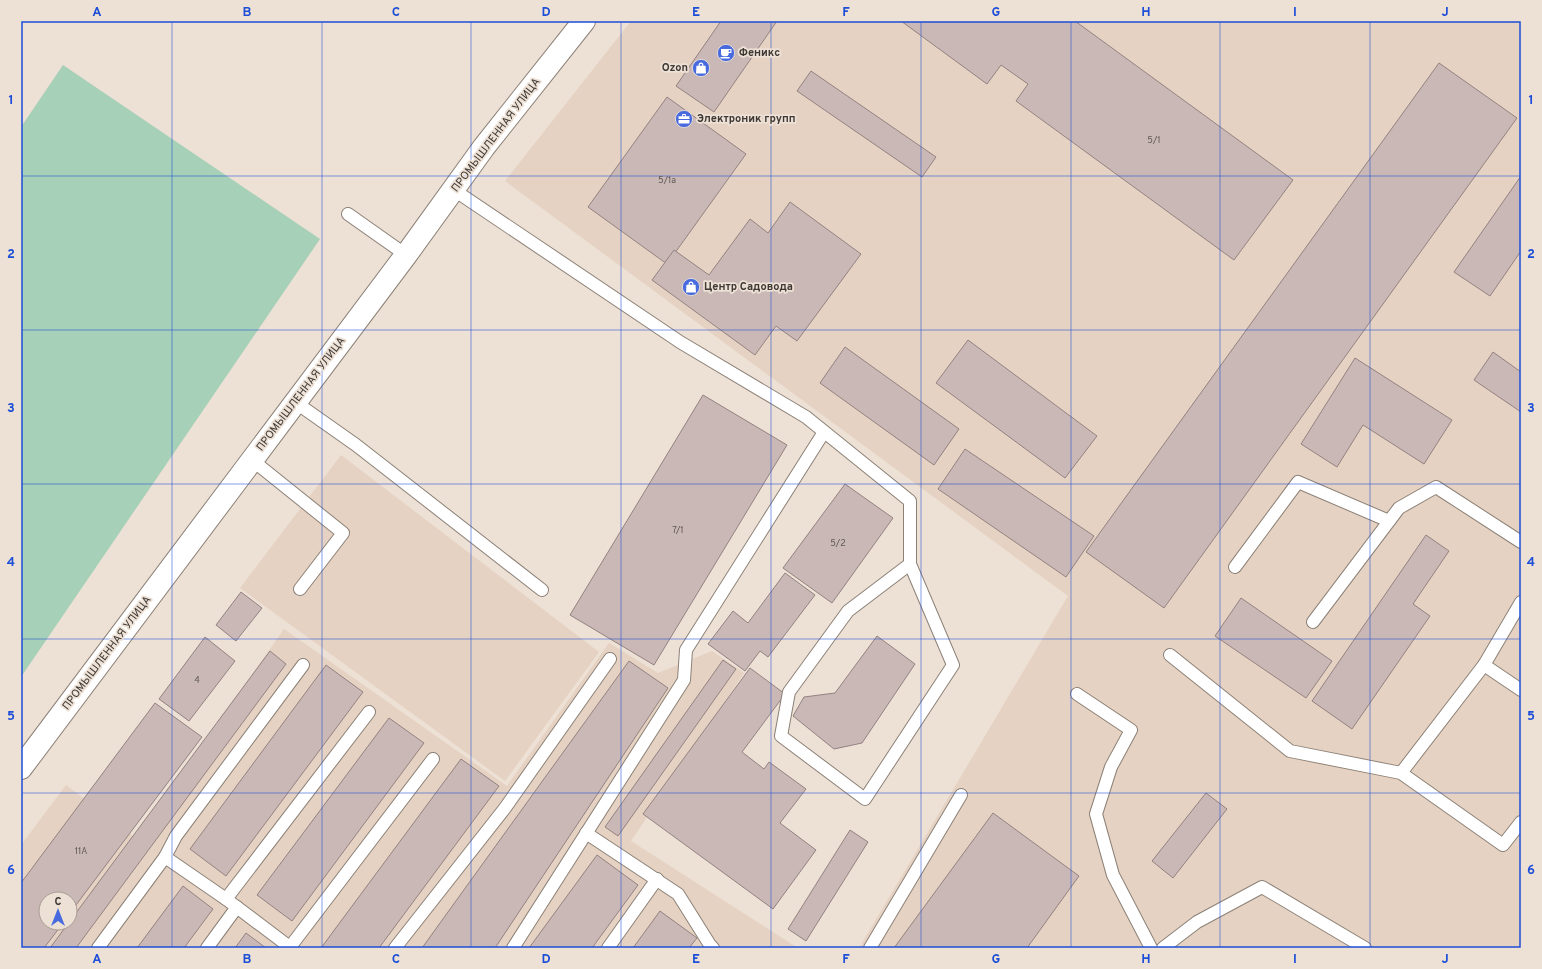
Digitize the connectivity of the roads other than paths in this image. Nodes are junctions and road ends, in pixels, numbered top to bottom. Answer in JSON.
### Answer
{"nodes":[{"id":1,"x":584,"y":21,"type":"edge"},
{"id":2,"x":454,"y":190,"type":"junction"},
{"id":3,"x":348,"y":214,"type":"dead end"},
{"id":4,"x":406,"y":255,"type":"junction"},
{"id":5,"x":295,"y":402,"type":"junction"},
{"id":6,"x":824,"y":432,"type":"junction"},
{"id":7,"x":252,"y":460,"type":"junction"},
{"id":8,"x":1389,"y":521,"type":"junction"},
{"id":9,"x":1521,"y":542,"type":"edge"},
{"id":10,"x":910,"y":564,"type":"junction"},
{"id":11,"x":1234,"y":567,"type":"dead end"},
{"id":12,"x":300,"y":589,"type":"dead end"},
{"id":13,"x":542,"y":590,"type":"dead end"},
{"id":14,"x":1521,"y":602,"type":"edge"},
{"id":15,"x":1314,"y":622,"type":"dead end"},
{"id":16,"x":1170,"y":655,"type":"dead end"},
{"id":17,"x":610,"y":659,"type":"dead end"},
{"id":18,"x":1484,"y":665,"type":"junction"},
{"id":19,"x":303,"y":666,"type":"dead end"},
{"id":20,"x":1521,"y":690,"type":"edge"},
{"id":21,"x":1077,"y":694,"type":"dead end"},
{"id":22,"x":369,"y":712,"type":"dead end"},
{"id":23,"x":433,"y":758,"type":"dead end"},
{"id":24,"x":22,"y":766,"type":"edge"},
{"id":25,"x":1401,"y":773,"type":"junction"},
{"id":26,"x":962,"y":795,"type":"dead end"},
{"id":27,"x":1521,"y":822,"type":"edge"},
{"id":28,"x":586,"y":833,"type":"junction"},
{"id":29,"x":165,"y":857,"type":"junction"},
{"id":30,"x":657,"y":879,"type":"junction"},
{"id":31,"x":226,"y":899,"type":"junction"},
{"id":32,"x":237,"y":907,"type":"junction"},
{"id":33,"x":710,"y":947,"type":"edge"},
{"id":34,"x":98,"y":948,"type":"edge"},
{"id":35,"x":207,"y":948,"type":"edge"},
{"id":36,"x":290,"y":948,"type":"edge"},
{"id":37,"x":395,"y":948,"type":"edge"},
{"id":38,"x":513,"y":948,"type":"edge"},
{"id":39,"x":608,"y":948,"type":"edge"},
{"id":40,"x":870,"y":948,"type":"edge"},
{"id":41,"x":1151,"y":948,"type":"edge"},
{"id":42,"x":1163,"y":948,"type":"edge"},
{"id":43,"x":1365,"y":948,"type":"edge"}],
"edges":[{"from":1,"to":2,"type":"street","name":"ПРОМЫШЛЕННАЯ УЛИЦА"},
{"from":2,"to":4,"type":"street","name":"ПРОМЫШЛЕННАЯ УЛИЦА"},
{"from":2,"to":6,"type":"lane"},
{"from":3,"to":4,"type":"lane"},
{"from":4,"to":5,"type":"street","name":"ПРОМЫШЛЕННАЯ УЛИЦА"},
{"from":5,"to":7,"type":"street","name":"ПРОМЫШЛЕННАЯ УЛИЦА"},
{"from":5,"to":13,"type":"lane"},
{"from":6,"to":10,"type":"lane"},
{"from":6,"to":28,"type":"lane"},
{"from":7,"to":12,"type":"lane"},
{"from":7,"to":24,"type":"street","name":"ПРОМЫШЛЕННАЯ УЛИЦА"},
{"from":8,"to":9,"type":"lane"},
{"from":8,"to":11,"type":"lane"},
{"from":8,"to":15,"type":"lane"},
{"from":10,"to":10,"type":"lane"},
{"from":14,"to":18,"type":"lane"},
{"from":16,"to":25,"type":"lane"},
{"from":17,"to":37,"type":"lane"},
{"from":18,"to":20,"type":"lane"},
{"from":18,"to":25,"type":"lane"},
{"from":19,"to":29,"type":"lane"},
{"from":21,"to":41,"type":"lane"},
{"from":22,"to":31,"type":"lane"},
{"from":23,"to":36,"type":"lane"},
{"from":25,"to":27,"type":"lane"},
{"from":26,"to":40,"type":"lane"},
{"from":28,"to":30,"type":"lane"},
{"from":28,"to":38,"type":"lane"},
{"from":29,"to":31,"type":"lane"},
{"from":29,"to":34,"type":"lane"},
{"from":30,"to":33,"type":"lane"},
{"from":30,"to":39,"type":"lane"},
{"from":31,"to":32,"type":"lane"},
{"from":32,"to":35,"type":"lane"},
{"from":32,"to":36,"type":"lane"},
{"from":42,"to":43,"type":"lane"}]}
